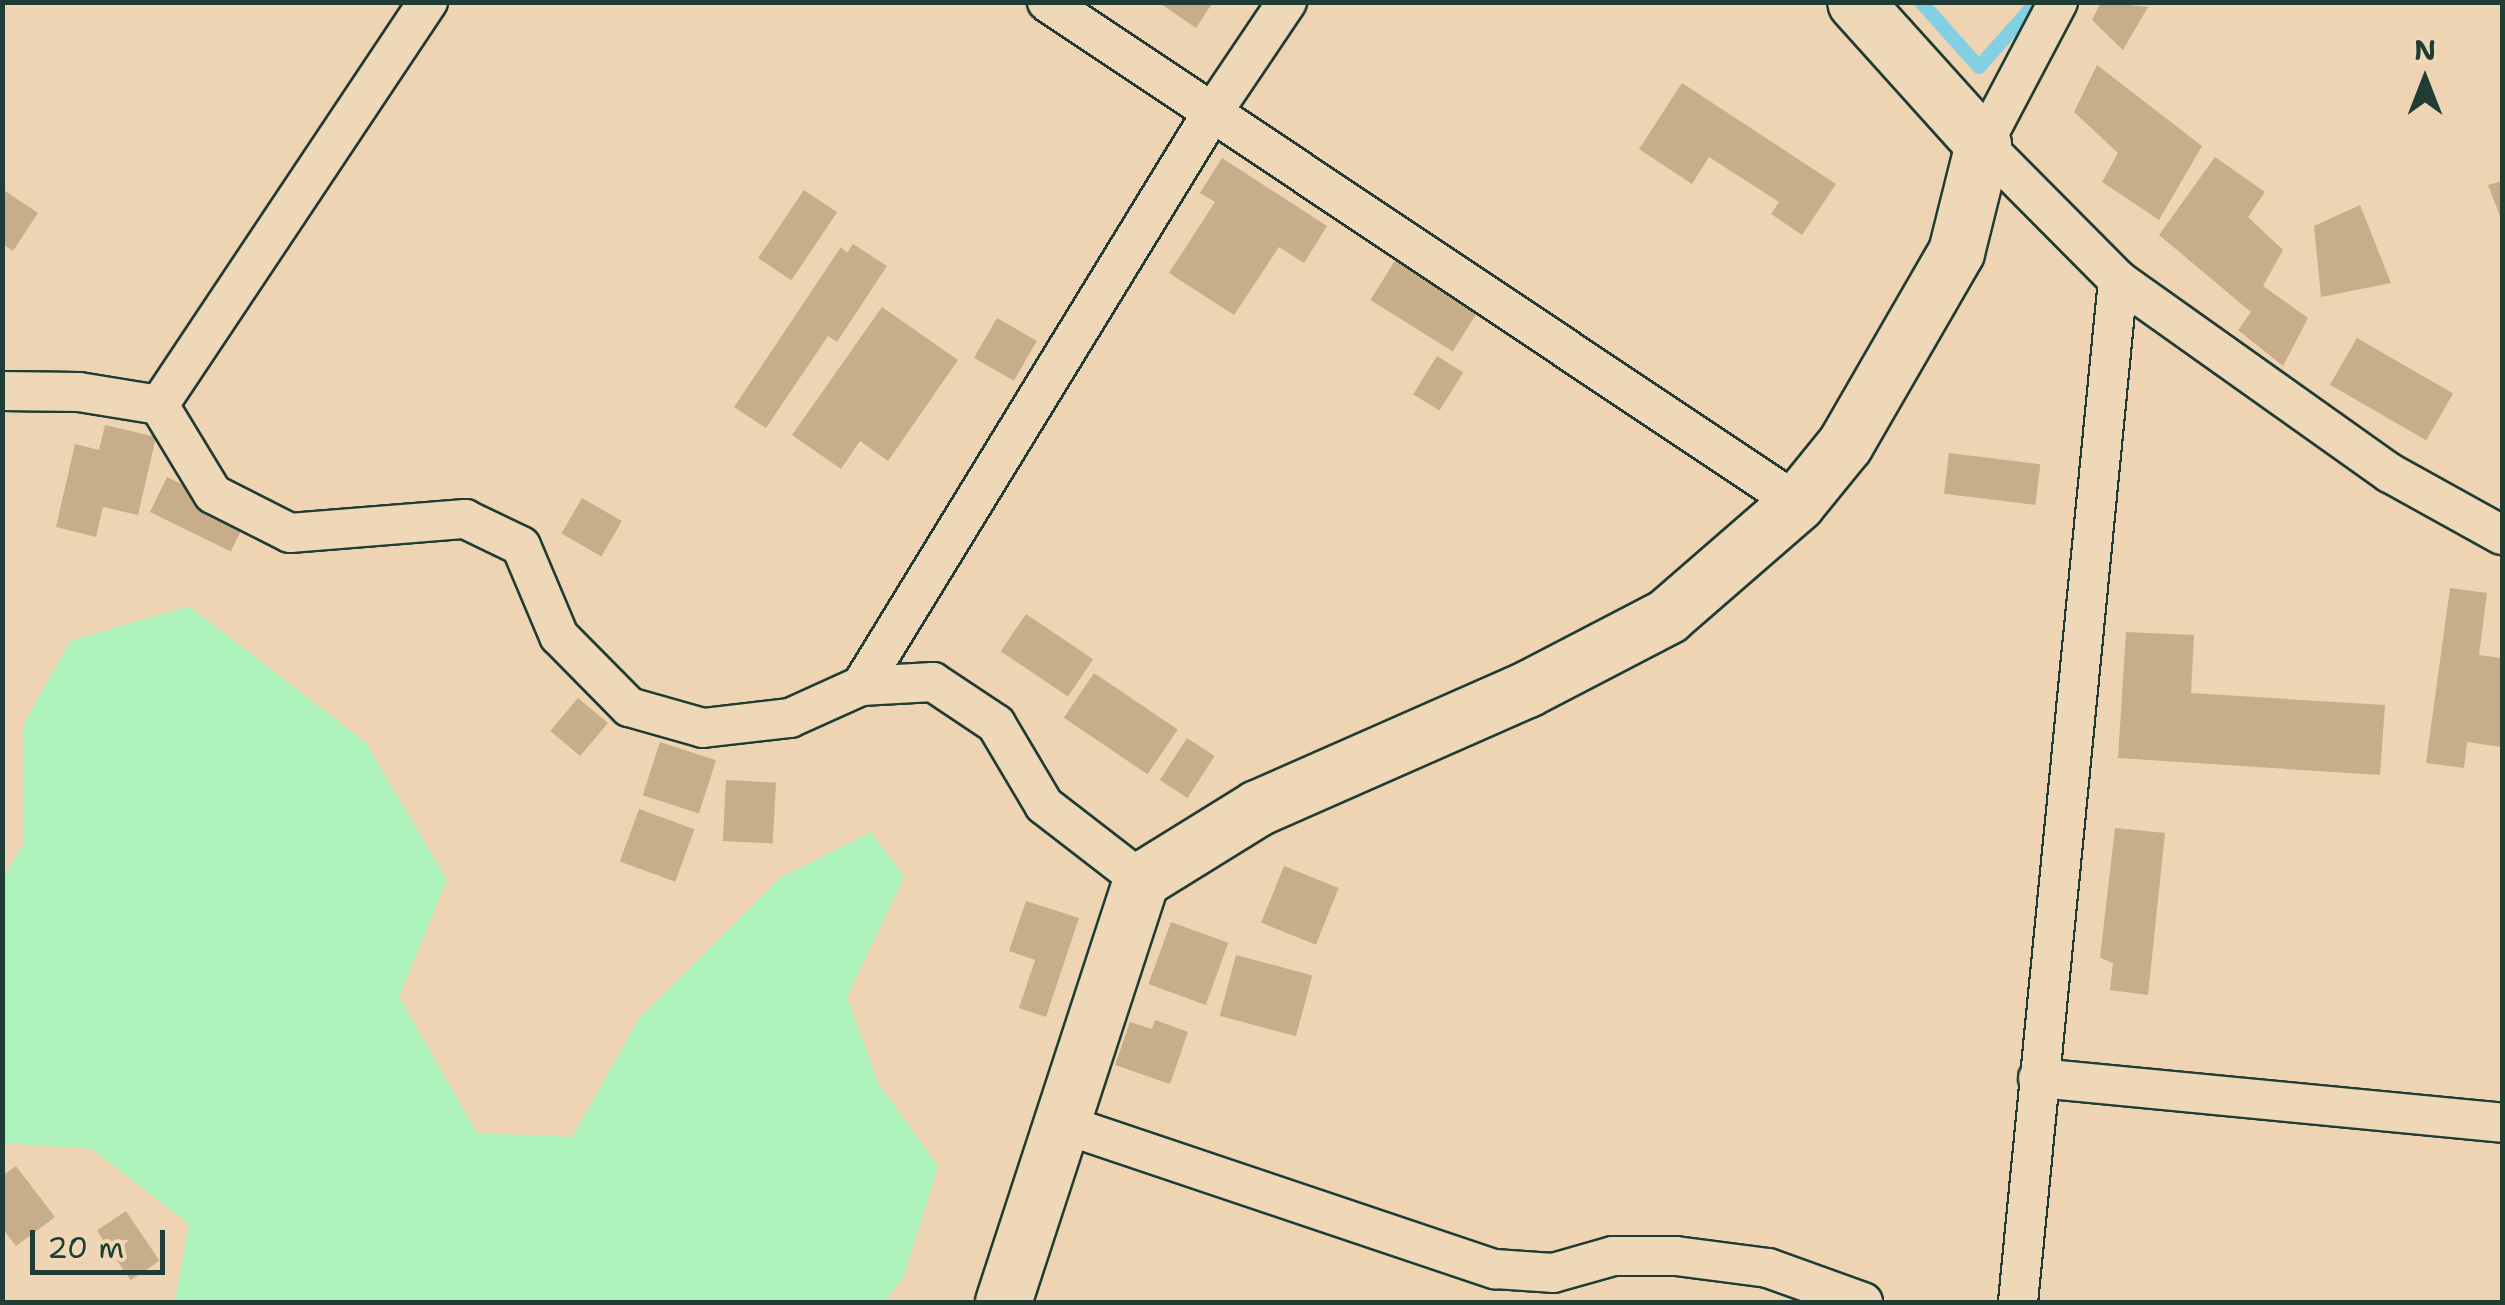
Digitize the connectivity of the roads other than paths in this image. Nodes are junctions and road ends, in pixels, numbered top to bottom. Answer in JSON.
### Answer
{"nodes":[{"id":1,"x":428,"y":2,"type":"edge"},
{"id":2,"x":1047,"y":2,"type":"edge"},
{"id":3,"x":1288,"y":2,"type":"edge"},
{"id":4,"x":1854,"y":2,"type":"edge"},
{"id":5,"x":2058,"y":2,"type":"edge"},
{"id":6,"x":1210,"y":116,"type":"junction"},
{"id":7,"x":1983,"y":144,"type":"junction"},
{"id":8,"x":2118,"y":280,"type":"junction"},
{"id":9,"x":2,"y":391,"type":"edge"},
{"id":10,"x":159,"y":406,"type":"junction"},
{"id":11,"x":1797,"y":503,"type":"junction"},
{"id":12,"x":2502,"y":535,"type":"edge"},
{"id":13,"x":861,"y":686,"type":"junction"},
{"id":14,"x":1141,"y":880,"type":"junction"},
{"id":15,"x":2038,"y":1078,"type":"junction"},
{"id":16,"x":2502,"y":1123,"type":"edge"},
{"id":17,"x":1063,"y":1124,"type":"junction"},
{"id":18,"x":1003,"y":1302,"type":"edge"},
{"id":19,"x":1863,"y":1302,"type":"edge"},
{"id":20,"x":2018,"y":1302,"type":"edge"}],
"edges":[{"from":1,"to":10,"type":"street"},
{"from":2,"to":6,"type":"street"},
{"from":3,"to":6,"type":"street"},
{"from":4,"to":7,"type":"street"},
{"from":5,"to":7,"type":"street"},
{"from":6,"to":11,"type":"street"},
{"from":6,"to":13,"type":"street"},
{"from":7,"to":8,"type":"street"},
{"from":7,"to":11,"type":"street"},
{"from":8,"to":12,"type":"street"},
{"from":8,"to":15,"type":"street"},
{"from":9,"to":10,"type":"street"},
{"from":10,"to":13,"type":"street"},
{"from":11,"to":14,"type":"street"},
{"from":13,"to":14,"type":"street"},
{"from":14,"to":17,"type":"street"},
{"from":15,"to":16,"type":"street"},
{"from":15,"to":20,"type":"street"},
{"from":17,"to":18,"type":"street"},
{"from":17,"to":19,"type":"street"}]}
